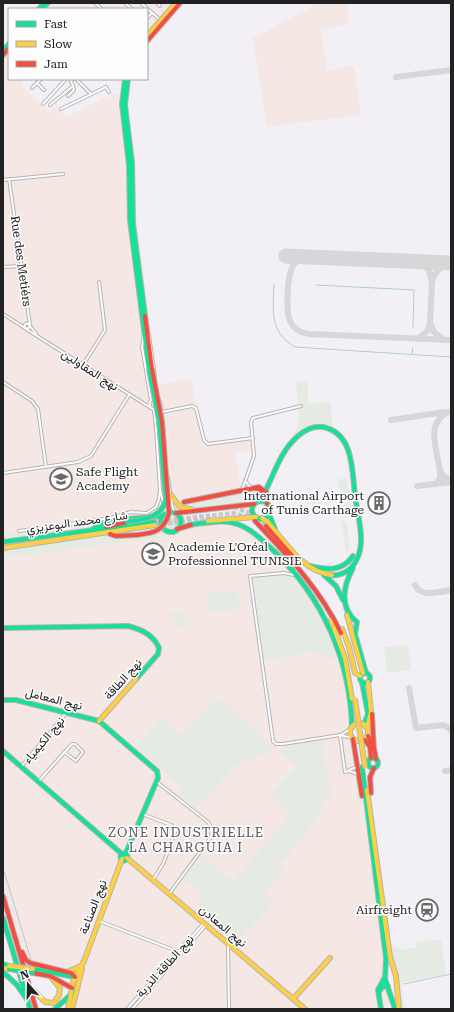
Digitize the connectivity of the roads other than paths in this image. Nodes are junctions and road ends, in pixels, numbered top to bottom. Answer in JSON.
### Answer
{"nodes":[{"id":1,"x":157,"y":3,"type":"edge"},
{"id":2,"x":176,"y":3,"type":"edge"},
{"id":3,"x":180,"y":3,"type":"edge"},
{"id":4,"x":160,"y":6,"type":"dead end"},
{"id":5,"x":148,"y":9,"type":"edge"},
{"id":6,"x":152,"y":13,"type":"junction"},
{"id":7,"x":148,"y":17,"type":"edge"},
{"id":8,"x":158,"y":18,"type":"dead end"},
{"id":9,"x":148,"y":35,"type":"edge"},
{"id":10,"x":148,"y":39,"type":"edge"},
{"id":11,"x":40,"y":80,"type":"edge"},
{"id":12,"x":65,"y":80,"type":"edge"},
{"id":13,"x":72,"y":80,"type":"edge"},
{"id":14,"x":77,"y":80,"type":"edge"},
{"id":15,"x":125,"y":80,"type":"edge"},
{"id":16,"x":128,"y":80,"type":"edge"},
{"id":17,"x":38,"y":83,"type":"junction"},
{"id":18,"x":73,"y":86,"type":"junction"},
{"id":19,"x":32,"y":88,"type":"dead end"},
{"id":20,"x":44,"y":90,"type":"dead end"},
{"id":21,"x":109,"y":92,"type":"dead end"},
{"id":22,"x":91,"y":94,"type":"junction"},
{"id":23,"x":68,"y":96,"type":"dead end"},
{"id":24,"x":43,"y":104,"type":"dead end"},
{"id":25,"x":50,"y":105,"type":"dead end"},
{"id":26,"x":61,"y":109,"type":"dead end"},
{"id":27,"x":63,"y":174,"type":"dead end"},
{"id":28,"x":9,"y":179,"type":"junction"},
{"id":29,"x":3,"y":180,"type":"edge"},
{"id":30,"x":22,"y":266,"type":"junction"},
{"id":31,"x":3,"y":267,"type":"edge"},
{"id":32,"x":99,"y":282,"type":"dead end"},
{"id":33,"x":3,"y":314,"type":"edge"},
{"id":34,"x":18,"y":324,"type":"junction"},
{"id":35,"x":28,"y":325,"type":"junction"},
{"id":36,"x":26,"y":328,"type":"junction"},
{"id":37,"x":145,"y":333,"type":"junction"},
{"id":38,"x":38,"y":337,"type":"junction"},
{"id":39,"x":83,"y":365,"type":"junction"},
{"id":40,"x":150,"y":369,"type":"junction"},
{"id":41,"x":3,"y":382,"type":"edge"},
{"id":42,"x":129,"y":395,"type":"junction"},
{"id":43,"x":150,"y":401,"type":"junction"},
{"id":44,"x":160,"y":401,"type":"junction"},
{"id":45,"x":142,"y":404,"type":"junction"},
{"id":46,"x":161,"y":405,"type":"junction"},
{"id":47,"x":301,"y":406,"type":"dead end"},
{"id":48,"x":152,"y":409,"type":"junction"},
{"id":49,"x":162,"y":412,"type":"junction"},
{"id":50,"x":253,"y":438,"type":"junction"},
{"id":51,"x":46,"y":467,"type":"junction"},
{"id":52,"x":3,"y":473,"type":"edge"},
{"id":53,"x":246,"y":481,"type":"junction"},
{"id":54,"x":251,"y":488,"type":"junction"},
{"id":55,"x":160,"y":490,"type":"junction"},
{"id":56,"x":242,"y":490,"type":"junction"},
{"id":57,"x":266,"y":491,"type":"junction"},
{"id":58,"x":170,"y":494,"type":"junction"},
{"id":59,"x":261,"y":499,"type":"junction"},
{"id":60,"x":184,"y":502,"type":"dead end"},
{"id":61,"x":254,"y":504,"type":"junction"},
{"id":62,"x":267,"y":504,"type":"junction"},
{"id":63,"x":227,"y":506,"type":"dead end"},
{"id":64,"x":131,"y":512,"type":"junction"},
{"id":65,"x":144,"y":513,"type":"junction"},
{"id":66,"x":176,"y":513,"type":"junction"},
{"id":67,"x":164,"y":514,"type":"junction"},
{"id":68,"x":269,"y":514,"type":"junction"},
{"id":69,"x":132,"y":518,"type":"junction"},
{"id":70,"x":262,"y":518,"type":"junction"},
{"id":71,"x":255,"y":519,"type":"junction"},
{"id":72,"x":238,"y":522,"type":"tunnel mouth"},
{"id":73,"x":189,"y":526,"type":"junction"},
{"id":74,"x":266,"y":526,"type":"tunnel mouth"},
{"id":75,"x":105,"y":528,"type":"junction"},
{"id":76,"x":162,"y":528,"type":"junction"},
{"id":77,"x":93,"y":529,"type":"junction"},
{"id":78,"x":177,"y":529,"type":"junction"},
{"id":79,"x":19,"y":530,"type":"dead end"},
{"id":80,"x":276,"y":530,"type":"junction"},
{"id":81,"x":89,"y":534,"type":"junction"},
{"id":82,"x":110,"y":534,"type":"junction"},
{"id":83,"x":4,"y":542,"type":"edge"},
{"id":84,"x":3,"y":548,"type":"edge"},
{"id":85,"x":353,"y":556,"type":"dead end"},
{"id":86,"x":355,"y":564,"type":"junction"},
{"id":87,"x":290,"y":566,"type":"junction"},
{"id":88,"x":308,"y":566,"type":"junction"},
{"id":89,"x":284,"y":573,"type":"junction"},
{"id":90,"x":321,"y":573,"type":"junction"},
{"id":91,"x":298,"y":575,"type":"junction"},
{"id":92,"x":327,"y":604,"type":"junction"},
{"id":93,"x":337,"y":624,"type":"junction"},
{"id":94,"x":3,"y":628,"type":"edge"},
{"id":95,"x":360,"y":652,"type":"junction"},
{"id":96,"x":363,"y":674,"type":"junction"},
{"id":97,"x":362,"y":682,"type":"junction"},
{"id":98,"x":368,"y":682,"type":"junction"},
{"id":99,"x":354,"y":699,"type":"junction"},
{"id":100,"x":3,"y":700,"type":"edge"},
{"id":101,"x":371,"y":708,"type":"junction"},
{"id":102,"x":67,"y":712,"type":"junction"},
{"id":103,"x":99,"y":721,"type":"junction"},
{"id":104,"x":366,"y":726,"type":"junction"},
{"id":105,"x":351,"y":728,"type":"junction"},
{"id":106,"x":340,"y":735,"type":"junction"},
{"id":107,"x":368,"y":736,"type":"junction"},
{"id":108,"x":352,"y":739,"type":"junction"},
{"id":109,"x":365,"y":740,"type":"junction"},
{"id":110,"x":374,"y":750,"type":"junction"},
{"id":111,"x":3,"y":751,"type":"edge"},
{"id":112,"x":64,"y":752,"type":"junction"},
{"id":113,"x":373,"y":759,"type":"junction"},
{"id":114,"x":361,"y":766,"type":"junction"},
{"id":115,"x":21,"y":767,"type":"junction"},
{"id":116,"x":374,"y":768,"type":"junction"},
{"id":117,"x":348,"y":771,"type":"junction"},
{"id":118,"x":359,"y":774,"type":"junction"},
{"id":119,"x":38,"y":782,"type":"junction"},
{"id":120,"x":157,"y":782,"type":"junction"},
{"id":121,"x":370,"y":811,"type":"junction"},
{"id":122,"x":142,"y":814,"type":"junction"},
{"id":123,"x":368,"y":825,"type":"junction"},
{"id":124,"x":124,"y":853,"type":"junction"},
{"id":125,"x":128,"y":858,"type":"junction"},
{"id":126,"x":122,"y":859,"type":"junction"},
{"id":127,"x":152,"y":881,"type":"junction"},
{"id":128,"x":169,"y":894,"type":"junction"},
{"id":129,"x":3,"y":896,"type":"edge"},
{"id":130,"x":3,"y":918,"type":"edge"},
{"id":131,"x":98,"y":920,"type":"junction"},
{"id":132,"x":205,"y":924,"type":"junction"},
{"id":133,"x":3,"y":934,"type":"edge"},
{"id":134,"x":14,"y":934,"type":"junction"},
{"id":135,"x":228,"y":942,"type":"junction"},
{"id":136,"x":12,"y":949,"type":"junction"},
{"id":137,"x":179,"y":952,"type":"junction"},
{"id":138,"x":330,"y":958,"type":"dead end"},
{"id":139,"x":84,"y":961,"type":"junction"},
{"id":140,"x":3,"y":964,"type":"edge"},
{"id":141,"x":81,"y":966,"type":"junction"},
{"id":142,"x":9,"y":967,"type":"junction"},
{"id":143,"x":3,"y":968,"type":"edge"},
{"id":144,"x":33,"y":971,"type":"junction"},
{"id":145,"x":3,"y":972,"type":"edge"},
{"id":146,"x":66,"y":972,"type":"junction"},
{"id":147,"x":50,"y":976,"type":"junction"},
{"id":148,"x":75,"y":977,"type":"junction"},
{"id":149,"x":385,"y":977,"type":"junction"},
{"id":150,"x":28,"y":981,"type":"junction"},
{"id":151,"x":78,"y":985,"type":"junction"},
{"id":152,"x":388,"y":986,"type":"junction"},
{"id":153,"x":72,"y":990,"type":"junction"},
{"id":154,"x":379,"y":996,"type":"junction"},
{"id":155,"x":293,"y":999,"type":"junction"},
{"id":156,"x":28,"y":1001,"type":"junction"},
{"id":157,"x":30,"y":1009,"type":"edge"},
{"id":158,"x":36,"y":1009,"type":"edge"},
{"id":159,"x":55,"y":1009,"type":"edge"},
{"id":160,"x":68,"y":1009,"type":"edge"},
{"id":161,"x":72,"y":1009,"type":"edge"},
{"id":162,"x":127,"y":1009,"type":"edge"},
{"id":163,"x":132,"y":1009,"type":"edge"},
{"id":164,"x":229,"y":1009,"type":"edge"},
{"id":165,"x":305,"y":1009,"type":"edge"},
{"id":166,"x":381,"y":1009,"type":"edge"},
{"id":167,"x":394,"y":1009,"type":"edge"},
{"id":168,"x":399,"y":1009,"type":"edge"}],
"edges":[{"from":1,"to":4,"type":"street"},
{"from":2,"to":9,"type":"main road"},
{"from":3,"to":10,"type":"main road"},
{"from":5,"to":6,"type":"street"},
{"from":6,"to":7,"type":"street"},
{"from":6,"to":8,"type":"street"},
{"from":11,"to":17,"type":"street"},
{"from":12,"to":24,"type":"street"},
{"from":13,"to":18,"type":"street"},
{"from":14,"to":22,"type":"street"},
{"from":15,"to":37,"type":"main road"},
{"from":16,"to":37,"type":"main road"},
{"from":17,"to":19,"type":"street"},
{"from":17,"to":20,"type":"street"},
{"from":18,"to":23,"type":"street"},
{"from":18,"to":25,"type":"street"},
{"from":21,"to":22,"type":"street"},
{"from":22,"to":26,"type":"street"},
{"from":27,"to":28,"type":"street"},
{"from":28,"to":29,"type":"street"},
{"from":28,"to":30,"type":"street","name":"Rue des Metiérs"},
{"from":30,"to":31,"type":"street"},
{"from":30,"to":35,"type":"street","name":"Rue des Metiérs"},
{"from":32,"to":39,"type":"street"},
{"from":33,"to":34,"type":"street","name":"نهج المقاولين"},
{"from":34,"to":35,"type":"street"},
{"from":34,"to":36,"type":"street","name":"نهج المقاولين"},
{"from":35,"to":36,"type":"street"},
{"from":35,"to":36,"type":"street"},
{"from":35,"to":38,"type":"street","name":"نهج المقاولين"},
{"from":36,"to":38,"type":"street","name":"نهج المقاولين"},
{"from":37,"to":40,"type":"main road"},
{"from":37,"to":43,"type":"street"},
{"from":37,"to":44,"type":"street"},
{"from":38,"to":39,"type":"street","name":"نهج المقاولين"},
{"from":39,"to":42,"type":"street","name":"نهج المقاولين"},
{"from":40,"to":75,"type":"main road","bridge":true},
{"from":40,"to":82,"type":"main road","bridge":true},
{"from":41,"to":51,"type":"street"},
{"from":42,"to":45,"type":"street","name":"نهج المقاولين"},
{"from":42,"to":51,"type":"street"},
{"from":43,"to":44,"type":"street"},
{"from":43,"to":45,"type":"street"},
{"from":43,"to":48,"type":"street"},
{"from":44,"to":46,"type":"street"},
{"from":45,"to":48,"type":"street","name":"نهج المقاولين"},
{"from":46,"to":48,"type":"street"},
{"from":46,"to":49,"type":"street"},
{"from":47,"to":50,"type":"street"},
{"from":48,"to":55,"type":"street"},
{"from":49,"to":50,"type":"street"},
{"from":49,"to":58,"type":"street"},
{"from":50,"to":53,"type":"street"},
{"from":51,"to":52,"type":"street"},
{"from":53,"to":54,"type":"street"},
{"from":53,"to":56,"type":"street"},
{"from":54,"to":56,"type":"main road"},
{"from":54,"to":57,"type":"main road"},
{"from":54,"to":59,"type":"main road"},
{"from":55,"to":65,"type":"street"},
{"from":55,"to":67,"type":"street"},
{"from":56,"to":60,"type":"main road"},
{"from":57,"to":59,"type":"main road"},
{"from":57,"to":62,"type":"main road"},
{"from":57,"to":86,"type":"main road"},
{"from":58,"to":63,"type":"main road"},
{"from":58,"to":66,"type":"street"},
{"from":59,"to":61,"type":"main road"},
{"from":59,"to":62,"type":"main road"},
{"from":61,"to":66,"type":"main road"},
{"from":61,"to":71,"type":"main road"},
{"from":62,"to":68,"type":"main road"},
{"from":64,"to":65,"type":"street"},
{"from":64,"to":69,"type":"main road"},
{"from":64,"to":79,"type":"street"},
{"from":65,"to":69,"type":"main road"},
{"from":66,"to":67,"type":"main road"},
{"from":66,"to":78,"type":"main road"},
{"from":67,"to":69,"type":"main road"},
{"from":67,"to":76,"type":"main road"},
{"from":68,"to":70,"type":"main road"},
{"from":68,"to":80,"type":"main road"},
{"from":69,"to":77,"type":"main road"},
{"from":70,"to":71,"type":"main road"},
{"from":70,"to":80,"type":"main road"},
{"from":71,"to":73,"type":"main road"},
{"from":71,"to":92,"type":"main road"},
{"from":72,"to":99,"type":"main road"},
{"from":73,"to":78,"type":"main road"},
{"from":73,"to":87,"type":"main road"},
{"from":74,"to":92,"type":"main road"},
{"from":75,"to":77,"type":"main road","name":"شارع محمد البوعزيزي"},
{"from":75,"to":81,"type":"main road","name":"شارع محمد البوعزيزي"},
{"from":76,"to":78,"type":"main road"},
{"from":76,"to":82,"type":"main road","name":"شارع محمد البوعزيزي"},
{"from":77,"to":83,"type":"main road","name":"شارع محمد البوعزيزي"},
{"from":80,"to":88,"type":"main road"},
{"from":81,"to":82,"type":"main road","name":"شارع محمد البوعزيزي"},
{"from":81,"to":84,"type":"main road","name":"شارع محمد البوعزيزي"},
{"from":85,"to":88,"type":"main road"},
{"from":86,"to":90,"type":"main road"},
{"from":86,"to":95,"type":"main road"},
{"from":87,"to":89,"type":"street"},
{"from":87,"to":91,"type":"main road"},
{"from":88,"to":90,"type":"main road"},
{"from":89,"to":91,"type":"street"},
{"from":89,"to":106,"type":"street"},
{"from":90,"to":95,"type":"main road"},
{"from":91,"to":105,"type":"main road"},
{"from":92,"to":93,"type":"main road"},
{"from":93,"to":96,"type":"main road"},
{"from":93,"to":99,"type":"main road"},
{"from":94,"to":103,"type":"main road","name":"نهج الطاقة"},
{"from":95,"to":96,"type":"main road"},
{"from":96,"to":97,"type":"main road"},
{"from":96,"to":98,"type":"main road"},
{"from":97,"to":98,"type":"main road"},
{"from":97,"to":104,"type":"main road"},
{"from":98,"to":101,"type":"main road"},
{"from":99,"to":114,"type":"main road","bridge":true},
{"from":100,"to":102,"type":"main road","name":"نهج المعامل"},
{"from":101,"to":104,"type":"main road"},
{"from":101,"to":110,"type":"main road"},
{"from":102,"to":103,"type":"main road","name":"نهج المعامل"},
{"from":102,"to":115,"type":"street","name":"نهج الكيمياء"},
{"from":103,"to":120,"type":"main road"},
{"from":104,"to":105,"type":"main road"},
{"from":104,"to":107,"type":"main road"},
{"from":105,"to":106,"type":"street"},
{"from":105,"to":108,"type":"main road"},
{"from":106,"to":108,"type":"street"},
{"from":106,"to":117,"type":"street"},
{"from":107,"to":109,"type":"main road"},
{"from":107,"to":110,"type":"main road"},
{"from":108,"to":109,"type":"main road"},
{"from":108,"to":114,"type":"main road"},
{"from":109,"to":113,"type":"main road"},
{"from":110,"to":113,"type":"main road"},
{"from":111,"to":115,"type":"main road"},
{"from":112,"to":112,"type":"street"},
{"from":112,"to":119,"type":"street"},
{"from":113,"to":116,"type":"main road"},
{"from":113,"to":116,"type":"main road"},
{"from":114,"to":117,"type":"street"},
{"from":114,"to":118,"type":"main road"},
{"from":114,"to":121,"type":"main road"},
{"from":114,"to":123,"type":"main road"},
{"from":115,"to":119,"type":"main road"},
{"from":116,"to":121,"type":"main road"},
{"from":117,"to":118,"type":"street"},
{"from":118,"to":123,"type":"main road"},
{"from":119,"to":124,"type":"main road"},
{"from":120,"to":122,"type":"main road"},
{"from":120,"to":128,"type":"street"},
{"from":121,"to":168,"type":"main road"},
{"from":122,"to":124,"type":"main road"},
{"from":122,"to":127,"type":"street"},
{"from":123,"to":149,"type":"main road"},
{"from":124,"to":125,"type":"main road"},
{"from":124,"to":126,"type":"main road"},
{"from":125,"to":126,"type":"main road"},
{"from":125,"to":127,"type":"main road","name":"نهج المعادن"},
{"from":126,"to":131,"type":"main road","name":"نهج الصناعة"},
{"from":127,"to":128,"type":"main road","name":"نهج المعادن"},
{"from":128,"to":132,"type":"main road","name":"نهج المعادن"},
{"from":129,"to":134,"type":"main road"},
{"from":130,"to":136,"type":"main road"},
{"from":131,"to":137,"type":"street"},
{"from":131,"to":139,"type":"main road","name":"نهج الصناعة"},
{"from":132,"to":135,"type":"main road","name":"نهج المعادن"},
{"from":132,"to":137,"type":"street","name":"نهج الطاقة الذرية"},
{"from":133,"to":136,"type":"main road"},
{"from":134,"to":146,"type":"main road"},
{"from":134,"to":150,"type":"main road"},
{"from":135,"to":155,"type":"main road","name":"نهج المعادن"},
{"from":135,"to":164,"type":"street"},
{"from":136,"to":156,"type":"main road"},
{"from":137,"to":162,"type":"street","name":"نهج الطاقة الذرية"},
{"from":137,"to":163,"type":"street","name":"نهج الطاقة الذرية"},
{"from":138,"to":155,"type":"main road"},
{"from":139,"to":141,"type":"main road","name":"نهج الصناعة"},
{"from":139,"to":151,"type":"main road","name":"نهج الصناعة"},
{"from":140,"to":142,"type":"main road"},
{"from":141,"to":146,"type":"main road"},
{"from":141,"to":148,"type":"main road","name":"نهج الصناعة"},
{"from":142,"to":143,"type":"main road"},
{"from":142,"to":144,"type":"main road","bridge":true},
{"from":144,"to":147,"type":"main road"},
{"from":144,"to":148,"type":"main road"},
{"from":145,"to":156,"type":"main road"},
{"from":146,"to":148,"type":"main road"},
{"from":147,"to":150,"type":"main road"},
{"from":147,"to":153,"type":"main road"},
{"from":148,"to":151,"type":"main road"},
{"from":148,"to":153,"type":"main road","name":"نهج الصناعة"},
{"from":149,"to":152,"type":"main road"},
{"from":149,"to":154,"type":"main road"},
{"from":150,"to":158,"type":"main road"},
{"from":151,"to":153,"type":"main road"},
{"from":151,"to":161,"type":"main road","name":"نهج الصناعة"},
{"from":152,"to":154,"type":"main road"},
{"from":152,"to":167,"type":"main road"},
{"from":153,"to":159,"type":"main road"},
{"from":153,"to":160,"type":"main road","name":"نهج الصناعة"},
{"from":154,"to":166,"type":"main road"},
{"from":155,"to":165,"type":"main road","name":"نهج المعادن"},
{"from":156,"to":157,"type":"main road"}]}
